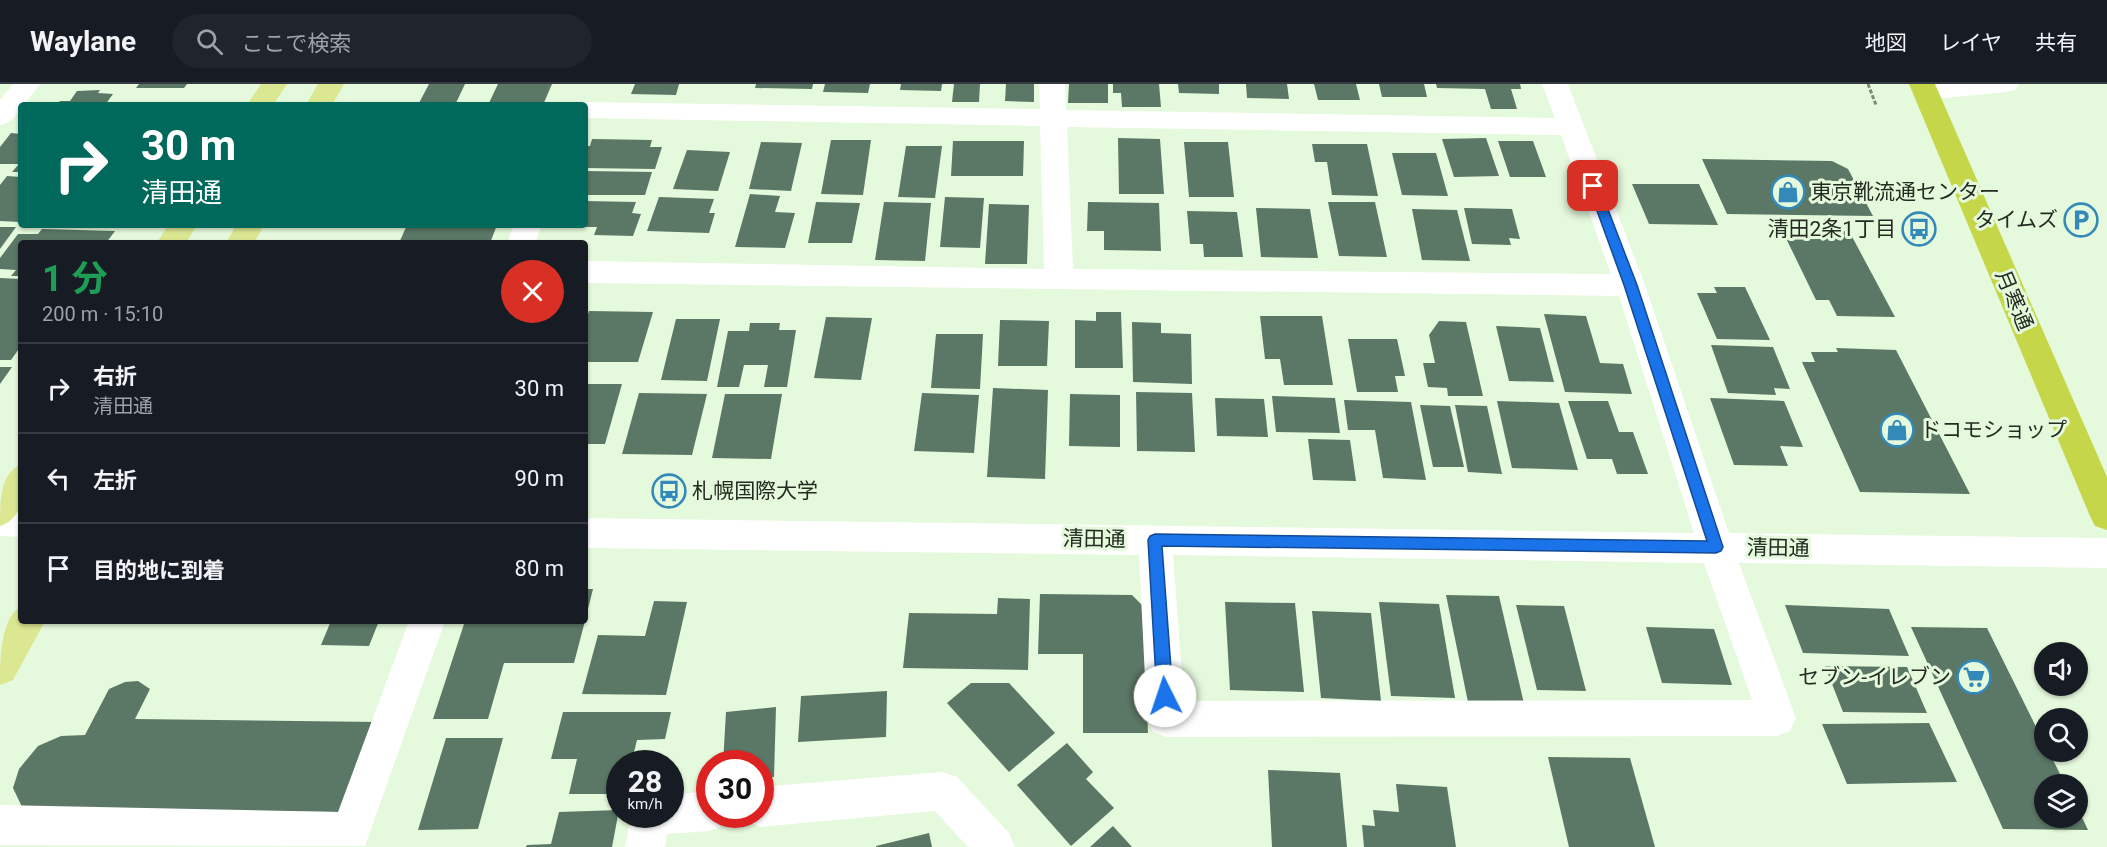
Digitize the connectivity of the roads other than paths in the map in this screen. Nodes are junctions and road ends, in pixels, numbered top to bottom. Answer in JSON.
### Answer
{"nodes":[{"id":1,"x":27,"y":84,"type":"edge"},
{"id":2,"x":274,"y":84,"type":"edge"},
{"id":3,"x":331,"y":84,"type":"edge"},
{"id":4,"x":584,"y":84,"type":"edge"},
{"id":5,"x":1052,"y":84,"type":"edge"},
{"id":6,"x":1555,"y":84,"type":"edge"},
{"id":7,"x":2006,"y":84,"type":"edge"},
{"id":8,"x":1924,"y":88,"type":"edge"},
{"id":9,"x":262,"y":102,"type":"edge"},
{"id":10,"x":321,"y":102,"type":"edge"},
{"id":11,"x":577,"y":102,"type":"edge"},
{"id":12,"x":588,"y":110,"type":"edge"},
{"id":13,"x":0,"y":117,"type":"edge"},
{"id":14,"x":1052,"y":119,"type":"junction"},
{"id":15,"x":1571,"y":126,"type":"junction"},
{"id":16,"x":588,"y":272,"type":"edge"},
{"id":17,"x":1059,"y":278,"type":"junction"},
{"id":18,"x":1630,"y":285,"type":"junction"},
{"id":19,"x":18,"y":483,"type":"edge"},
{"id":20,"x":0,"y":512,"type":"edge"},
{"id":21,"x":2107,"y":516,"type":"edge"},
{"id":22,"x":0,"y":522,"type":"edge"},
{"id":23,"x":18,"y":523,"type":"edge"},
{"id":24,"x":588,"y":533,"type":"edge"},
{"id":25,"x":1155,"y":540,"type":"junction"},
{"id":26,"x":1716,"y":547,"type":"junction"},
{"id":27,"x":2107,"y":553,"type":"edge"},
{"id":28,"x":25,"y":624,"type":"edge"},
{"id":29,"x":426,"y":624,"type":"edge"},
{"id":30,"x":0,"y":668,"type":"edge"},
{"id":31,"x":774,"y":806,"type":"edge"},
{"id":32,"x":696,"y":812,"type":"edge"},
{"id":33,"x":0,"y":825,"type":"edge"},
{"id":34,"x":645,"y":847,"type":"edge"},
{"id":35,"x":995,"y":847,"type":"edge"}],
"edges":[{"from":1,"to":13,"type":"street"},
{"from":2,"to":9,"type":"main road"},
{"from":3,"to":10,"type":"main road"},
{"from":4,"to":11,"type":"street"},
{"from":5,"to":14,"type":"street"},
{"from":6,"to":15,"type":"street"},
{"from":7,"to":8,"type":"street"},
{"from":8,"to":21,"type":"highway","name":"月寒通"},
{"from":12,"to":14,"type":"street"},
{"from":14,"to":15,"type":"street"},
{"from":14,"to":17,"type":"street"},
{"from":15,"to":18,"type":"street"},
{"from":16,"to":17,"type":"street"},
{"from":17,"to":18,"type":"street"},
{"from":18,"to":26,"type":"street"},
{"from":19,"to":20,"type":"main road"},
{"from":22,"to":23,"type":"street"},
{"from":24,"to":25,"type":"street","name":"清田通"},
{"from":25,"to":26,"type":"street","name":"清田通"},
{"from":25,"to":26,"type":"street"},
{"from":26,"to":27,"type":"street","name":"清田通"},
{"from":28,"to":30,"type":"main road"},
{"from":29,"to":33,"type":"street"},
{"from":31,"to":35,"type":"street"},
{"from":32,"to":34,"type":"street"}]}
